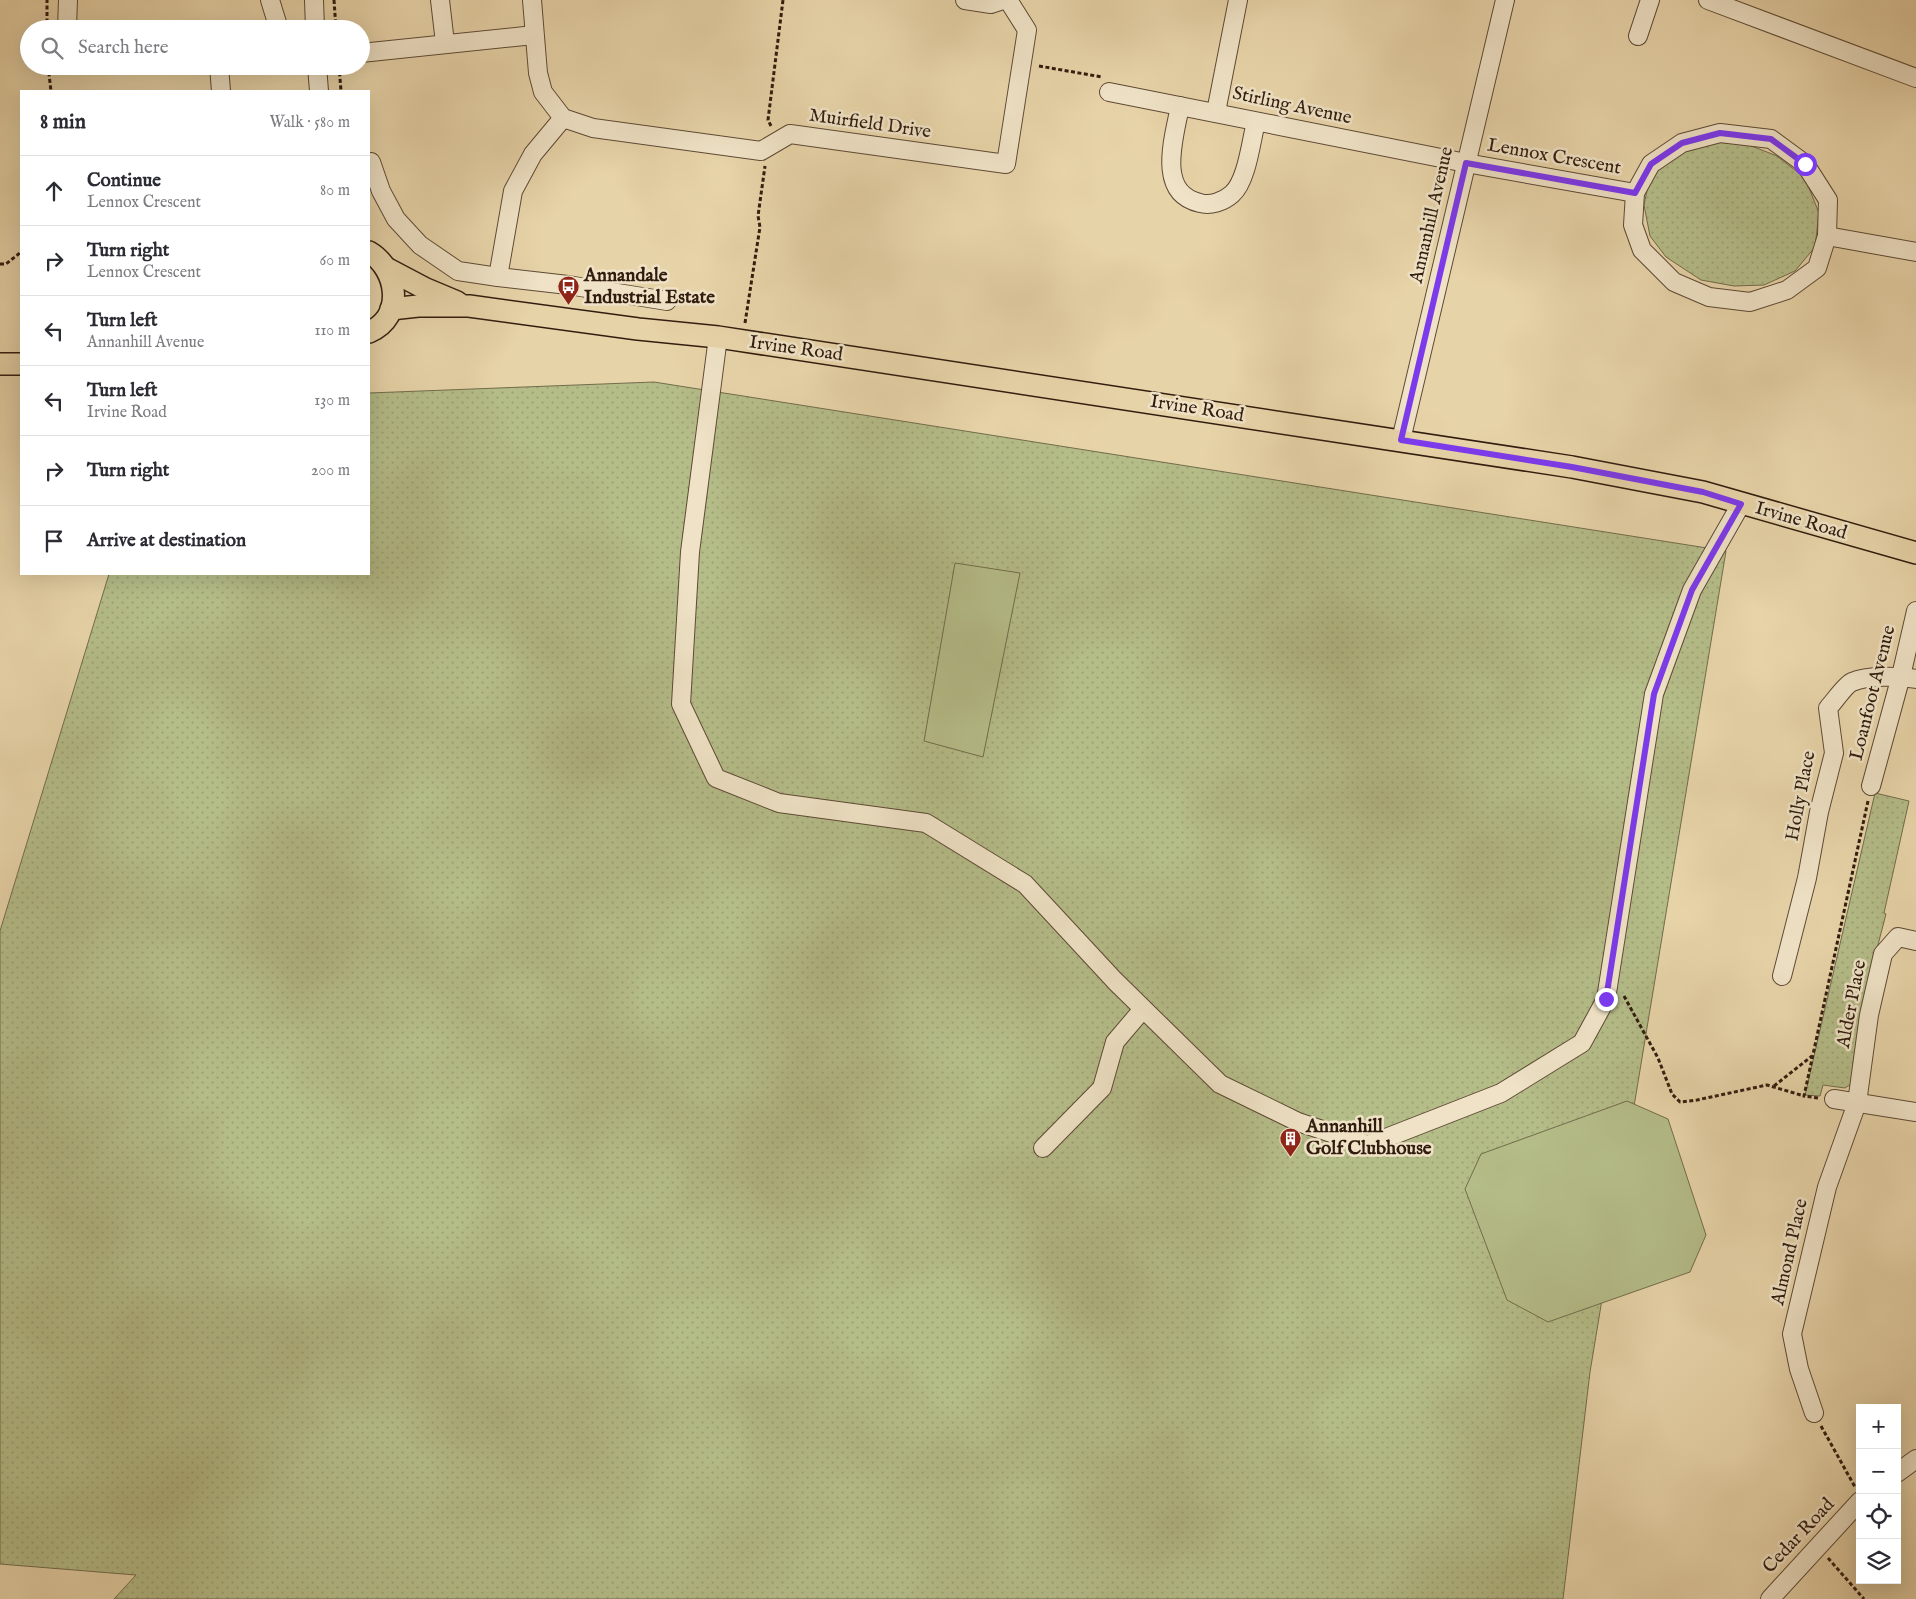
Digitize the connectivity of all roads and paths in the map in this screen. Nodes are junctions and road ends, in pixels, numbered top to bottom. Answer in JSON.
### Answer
{"nodes":[{"id":1,"x":47,"y":0,"type":"edge"},
{"id":2,"x":68,"y":0,"type":"edge"},
{"id":3,"x":270,"y":0,"type":"edge"},
{"id":4,"x":314,"y":0,"type":"edge"},
{"id":5,"x":334,"y":0,"type":"edge"},
{"id":6,"x":440,"y":0,"type":"edge"},
{"id":7,"x":532,"y":0,"type":"edge"},
{"id":8,"x":783,"y":0,"type":"edge"},
{"id":9,"x":965,"y":0,"type":"edge"},
{"id":10,"x":1003,"y":0,"type":"edge"},
{"id":11,"x":1008,"y":0,"type":"edge"},
{"id":12,"x":1238,"y":0,"type":"edge"},
{"id":13,"x":1505,"y":0,"type":"edge"},
{"id":14,"x":1650,"y":0,"type":"edge"},
{"id":15,"x":1708,"y":0,"type":"edge"},
{"id":16,"x":47,"y":20,"type":"edge"},
{"id":17,"x":67,"y":20,"type":"edge"},
{"id":18,"x":276,"y":20,"type":"edge"},
{"id":19,"x":315,"y":20,"type":"edge"},
{"id":20,"x":335,"y":20,"type":"edge"},
{"id":21,"x":534,"y":35,"type":"junction"},
{"id":22,"x":1638,"y":36,"type":"dead end"},
{"id":23,"x":445,"y":43,"type":"junction"},
{"id":24,"x":370,"y":52,"type":"edge"},
{"id":25,"x":1023,"y":63,"type":"junction"},
{"id":26,"x":49,"y":75,"type":"edge"},
{"id":27,"x":220,"y":75,"type":"edge"},
{"id":28,"x":317,"y":75,"type":"edge"},
{"id":29,"x":339,"y":75,"type":"edge"},
{"id":30,"x":1916,"y":78,"type":"edge"},
{"id":31,"x":51,"y":90,"type":"edge"},
{"id":32,"x":221,"y":90,"type":"edge"},
{"id":33,"x":319,"y":90,"type":"edge"},
{"id":34,"x":341,"y":90,"type":"edge"},
{"id":35,"x":1109,"y":92,"type":"joint"},
{"id":36,"x":1180,"y":106,"type":"junction"},
{"id":37,"x":1216,"y":112,"type":"junction"},
{"id":38,"x":563,"y":118,"type":"junction"},
{"id":39,"x":1256,"y":122,"type":"junction"},
{"id":40,"x":778,"y":140,"type":"junction"},
{"id":41,"x":761,"y":151,"type":"junction"},
{"id":42,"x":371,"y":162,"type":"dead end"},
{"id":43,"x":1466,"y":163,"type":"junction"},
{"id":44,"x":1635,"y":193,"type":"junction"},
{"id":45,"x":1827,"y":236,"type":"junction"},
{"id":46,"x":1916,"y":252,"type":"edge"},
{"id":47,"x":20,"y":253,"type":"edge"},
{"id":48,"x":370,"y":253,"type":"edge"},
{"id":49,"x":0,"y":264,"type":"edge"},
{"id":50,"x":388,"y":269,"type":"junction"},
{"id":51,"x":498,"y":278,"type":"junction"},
{"id":52,"x":667,"y":301,"type":"dead end"},
{"id":53,"x":469,"y":306,"type":"junction"},
{"id":54,"x":390,"y":309,"type":"junction"},
{"id":55,"x":370,"y":331,"type":"edge"},
{"id":56,"x":718,"y":337,"type":"junction"},
{"id":57,"x":742,"y":341,"type":"junction"},
{"id":58,"x":0,"y":364,"type":"edge"},
{"id":59,"x":20,"y":364,"type":"edge"},
{"id":60,"x":1401,"y":440,"type":"junction"},
{"id":61,"x":1741,"y":504,"type":"junction"},
{"id":62,"x":1916,"y":554,"type":"edge"},
{"id":63,"x":1916,"y":611,"type":"edge"},
{"id":64,"x":1909,"y":678,"type":"edge"},
{"id":65,"x":1871,"y":786,"type":"joint"},
{"id":66,"x":1916,"y":941,"type":"edge"},
{"id":67,"x":1610,"y":972,"type":"junction"},
{"id":68,"x":1782,"y":976,"type":"dead end"},
{"id":69,"x":1143,"y":1009,"type":"junction"},
{"id":70,"x":1813,"y":1055,"type":"junction"},
{"id":71,"x":1773,"y":1087,"type":"junction"},
{"id":72,"x":1804,"y":1096,"type":"junction"},
{"id":73,"x":1834,"y":1099,"type":"joint"},
{"id":74,"x":1857,"y":1102,"type":"junction"},
{"id":75,"x":1916,"y":1112,"type":"edge"},
{"id":76,"x":1044,"y":1148,"type":"dead end"},
{"id":77,"x":1814,"y":1413,"type":"joint"},
{"id":78,"x":1916,"y":1459,"type":"edge"},
{"id":79,"x":1901,"y":1469,"type":"edge"},
{"id":80,"x":1856,"y":1492,"type":"edge"},
{"id":81,"x":1856,"y":1495,"type":"edge"},
{"id":82,"x":1819,"y":1547,"type":"junction"},
{"id":83,"x":1770,"y":1599,"type":"edge"},
{"id":84,"x":1864,"y":1599,"type":"edge"}],
"edges":[{"from":1,"to":16,"type":"path"},
{"from":2,"to":17,"type":"street"},
{"from":3,"to":18,"type":"street"},
{"from":4,"to":19,"type":"street"},
{"from":5,"to":20,"type":"path"},
{"from":6,"to":23,"type":"street"},
{"from":7,"to":21,"type":"street"},
{"from":8,"to":40,"type":"path"},
{"from":9,"to":10,"type":"street"},
{"from":11,"to":25,"type":"street","name":"Muirfield Drive"},
{"from":12,"to":37,"type":"street"},
{"from":13,"to":43,"type":"street","name":"Annanhill Avenue"},
{"from":14,"to":22,"type":"street"},
{"from":15,"to":30,"type":"street"},
{"from":21,"to":23,"type":"street"},
{"from":21,"to":38,"type":"street"},
{"from":23,"to":24,"type":"street"},
{"from":25,"to":35,"type":"path"},
{"from":25,"to":40,"type":"street","name":"Muirfield Drive"},
{"from":26,"to":31,"type":"path"},
{"from":27,"to":32,"type":"street"},
{"from":28,"to":33,"type":"street"},
{"from":29,"to":34,"type":"path"},
{"from":35,"to":36,"type":"street","name":"Stirling Avenue"},
{"from":36,"to":37,"type":"street","name":"Stirling Avenue"},
{"from":36,"to":39,"type":"street"},
{"from":37,"to":39,"type":"street","name":"Stirling Avenue"},
{"from":38,"to":41,"type":"street"},
{"from":38,"to":51,"type":"street"},
{"from":39,"to":43,"type":"street","name":"Stirling Avenue"},
{"from":40,"to":41,"type":"street","name":"Muirfield Drive"},
{"from":41,"to":57,"type":"path"},
{"from":42,"to":51,"type":"street"},
{"from":43,"to":44,"type":"street","name":"Lennox Crescent"},
{"from":43,"to":60,"type":"street","name":"Annanhill Avenue"},
{"from":44,"to":45,"type":"street","name":"Lennox Crescent"},
{"from":44,"to":45,"type":"street","name":"Lennox Crescent"},
{"from":45,"to":46,"type":"street"},
{"from":47,"to":49,"type":"path"},
{"from":48,"to":50,"type":"main road"},
{"from":50,"to":53,"type":"main road"},
{"from":50,"to":54,"type":"main road"},
{"from":51,"to":52,"type":"street"},
{"from":53,"to":54,"type":"main road"},
{"from":53,"to":56,"type":"main road","name":"Irvine Road"},
{"from":54,"to":55,"type":"main road"},
{"from":56,"to":57,"type":"main road","name":"Irvine Road"},
{"from":56,"to":69,"type":"street"},
{"from":57,"to":60,"type":"main road","name":"Irvine Road"},
{"from":58,"to":59,"type":"main road"},
{"from":60,"to":61,"type":"main road","name":"Irvine Road"},
{"from":61,"to":62,"type":"main road","name":"Irvine Road"},
{"from":61,"to":67,"type":"street"},
{"from":63,"to":64,"type":"street","name":"Loanfoot Avenue"},
{"from":64,"to":65,"type":"street","name":"Loanfoot Avenue"},
{"from":64,"to":68,"type":"street","name":"Holly Place"},
{"from":65,"to":70,"type":"path"},
{"from":66,"to":74,"type":"street","name":"Alder Place"},
{"from":67,"to":69,"type":"street"},
{"from":67,"to":71,"type":"path"},
{"from":69,"to":76,"type":"street"},
{"from":70,"to":71,"type":"path"},
{"from":70,"to":72,"type":"path"},
{"from":71,"to":72,"type":"path"},
{"from":72,"to":73,"type":"path"},
{"from":73,"to":74,"type":"street"},
{"from":74,"to":75,"type":"street"},
{"from":74,"to":77,"type":"street","name":"Almond Place"},
{"from":77,"to":80,"type":"path"},
{"from":78,"to":79,"type":"street"},
{"from":81,"to":82,"type":"street","name":"Cedar Road"},
{"from":82,"to":83,"type":"street","name":"Cedar Road"},
{"from":82,"to":84,"type":"path"}]}
